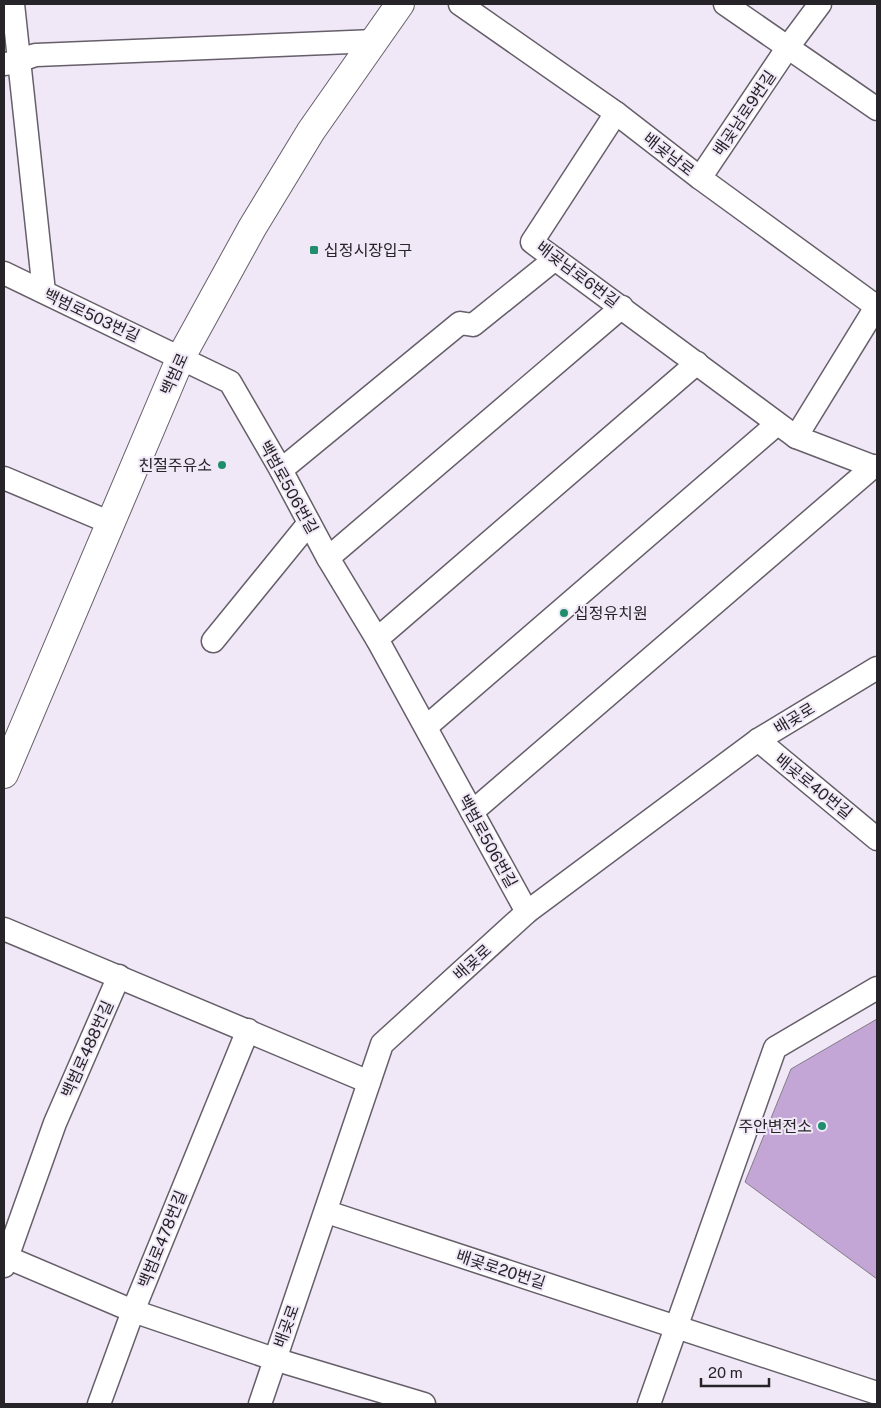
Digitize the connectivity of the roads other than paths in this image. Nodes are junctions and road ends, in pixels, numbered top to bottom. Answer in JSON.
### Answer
{"nodes":[{"id":1,"x":13,"y":4,"type":"edge"},
{"id":2,"x":400,"y":4,"type":"edge"},
{"id":3,"x":460,"y":4,"type":"edge"},
{"id":4,"x":725,"y":4,"type":"edge"},
{"id":5,"x":820,"y":4,"type":"edge"},
{"id":6,"x":375,"y":41,"type":"junction"},
{"id":7,"x":788,"y":47,"type":"junction"},
{"id":8,"x":11,"y":63,"type":"edge"},
{"id":9,"x":877,"y":109,"type":"edge"},
{"id":10,"x":616,"y":113,"type":"junction"},
{"id":11,"x":700,"y":178,"type":"junction"},
{"id":12,"x":555,"y":259,"type":"junction"},
{"id":13,"x":4,"y":273,"type":"edge"},
{"id":14,"x":44,"y":292,"type":"junction"},
{"id":15,"x":622,"y":307,"type":"junction"},
{"id":16,"x":876,"y":307,"type":"edge"},
{"id":17,"x":181,"y":357,"type":"junction"},
{"id":18,"x":697,"y":363,"type":"junction"},
{"id":19,"x":777,"y":424,"type":"junction"},
{"id":20,"x":796,"y":437,"type":"junction"},
{"id":21,"x":876,"y":467,"type":"edge"},
{"id":22,"x":281,"y":470,"type":"junction"},
{"id":23,"x":4,"y":478,"type":"edge"},
{"id":24,"x":110,"y":523,"type":"junction"},
{"id":25,"x":309,"y":523,"type":"junction"},
{"id":26,"x":328,"y":558,"type":"junction"},
{"id":27,"x":377,"y":639,"type":"junction"},
{"id":28,"x":213,"y":640,"type":"dead end"},
{"id":29,"x":877,"y":668,"type":"edge"},
{"id":30,"x":426,"y":727,"type":"junction"},
{"id":31,"x":758,"y":740,"type":"junction"},
{"id":32,"x":4,"y":774,"type":"edge"},
{"id":33,"x":472,"y":812,"type":"junction"},
{"id":34,"x":875,"y":832,"type":"edge"},
{"id":35,"x":527,"y":912,"type":"junction"},
{"id":36,"x":4,"y":929,"type":"edge"},
{"id":37,"x":119,"y":976,"type":"junction"},
{"id":38,"x":877,"y":988,"type":"edge"},
{"id":39,"x":248,"y":1030,"type":"junction"},
{"id":40,"x":370,"y":1082,"type":"junction"},
{"id":41,"x":327,"y":1212,"type":"junction"},
{"id":42,"x":5,"y":1260,"type":"edge"},
{"id":43,"x":133,"y":1311,"type":"junction"},
{"id":44,"x":675,"y":1327,"type":"junction"},
{"id":45,"x":274,"y":1359,"type":"junction"},
{"id":46,"x":877,"y":1393,"type":"edge"},
{"id":47,"x":399,"y":1401,"type":"edge"},
{"id":48,"x":99,"y":1404,"type":"edge"},
{"id":49,"x":260,"y":1404,"type":"edge"},
{"id":50,"x":424,"y":1404,"type":"edge"},
{"id":51,"x":649,"y":1404,"type":"edge"}],
"edges":[{"from":1,"to":8,"type":"street"},
{"from":2,"to":6,"type":"main road","name":"백범로"},
{"from":3,"to":10,"type":"street","name":"배곶남로"},
{"from":4,"to":7,"type":"street"},
{"from":5,"to":7,"type":"street","name":"배곶남로9번길"},
{"from":6,"to":8,"type":"street"},
{"from":6,"to":17,"type":"main road","name":"백범로"},
{"from":7,"to":9,"type":"street"},
{"from":7,"to":11,"type":"street","name":"배곶남로9번길"},
{"from":8,"to":14,"type":"street"},
{"from":10,"to":11,"type":"street","name":"배곶남로"},
{"from":10,"to":12,"type":"street","name":"배곶남로6번길"},
{"from":11,"to":16,"type":"street","name":"배곶남로"},
{"from":12,"to":15,"type":"street","name":"배곶남로6번길"},
{"from":12,"to":22,"type":"street"},
{"from":13,"to":14,"type":"street","name":"백범로503번길"},
{"from":14,"to":17,"type":"street","name":"백범로503번길"},
{"from":15,"to":18,"type":"street","name":"배곶남로6번길"},
{"from":15,"to":26,"type":"street"},
{"from":16,"to":20,"type":"street","name":"배곶남로"},
{"from":17,"to":22,"type":"street","name":"백범로506번길"},
{"from":17,"to":24,"type":"main road","name":"백범로"},
{"from":18,"to":19,"type":"street","name":"배곶남로6번길"},
{"from":18,"to":27,"type":"street"},
{"from":19,"to":20,"type":"street","name":"배곶남로6번길"},
{"from":19,"to":30,"type":"street"},
{"from":20,"to":21,"type":"street","name":"배곶남로6번길"},
{"from":21,"to":33,"type":"street"},
{"from":22,"to":25,"type":"street","name":"백범로506번길"},
{"from":23,"to":24,"type":"street"},
{"from":24,"to":32,"type":"main road","name":"백범로"},
{"from":25,"to":26,"type":"street","name":"백범로506번길"},
{"from":25,"to":28,"type":"street"},
{"from":26,"to":27,"type":"street","name":"백범로506번길"},
{"from":27,"to":30,"type":"street","name":"백범로506번길"},
{"from":29,"to":31,"type":"street","name":"배곶로"},
{"from":30,"to":33,"type":"street","name":"백범로506번길"},
{"from":31,"to":34,"type":"street","name":"배곶로40번길"},
{"from":31,"to":35,"type":"street","name":"배곶로"},
{"from":33,"to":35,"type":"street","name":"백범로506번길"},
{"from":35,"to":40,"type":"street","name":"배곶로"},
{"from":36,"to":37,"type":"street"},
{"from":37,"to":39,"type":"street"},
{"from":37,"to":42,"type":"street","name":"백범로488번길"},
{"from":38,"to":44,"type":"street"},
{"from":39,"to":40,"type":"street"},
{"from":39,"to":43,"type":"street","name":"백범로478번길"},
{"from":40,"to":41,"type":"street","name":"배곶로"},
{"from":41,"to":44,"type":"street","name":"배곶로20번길"},
{"from":41,"to":45,"type":"street","name":"배곶로"},
{"from":42,"to":43,"type":"street"},
{"from":43,"to":45,"type":"street"},
{"from":43,"to":48,"type":"street","name":"백범로478번길"},
{"from":44,"to":46,"type":"street","name":"배곶로20번길"},
{"from":44,"to":51,"type":"street"},
{"from":45,"to":47,"type":"street"},
{"from":45,"to":49,"type":"street","name":"배곶로"},
{"from":47,"to":50,"type":"street"}]}
